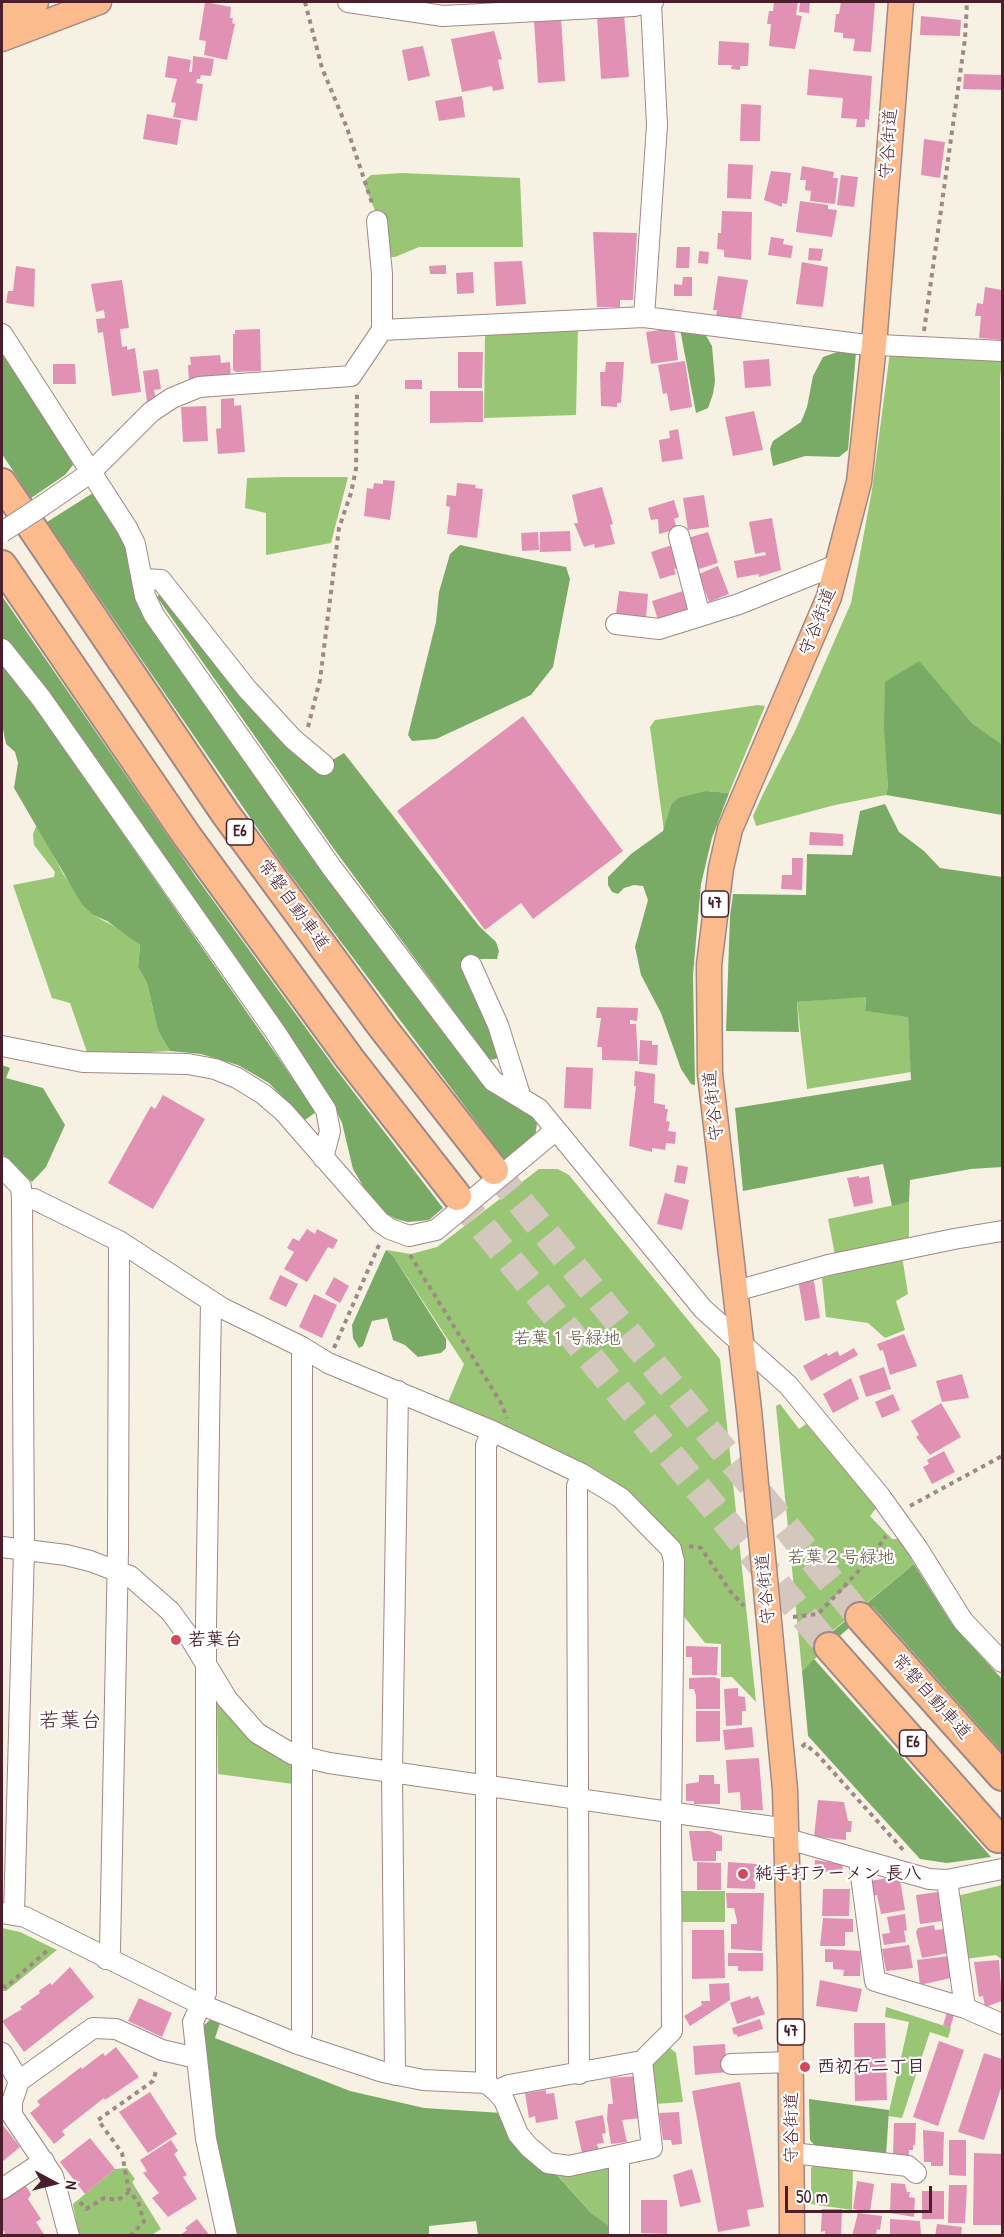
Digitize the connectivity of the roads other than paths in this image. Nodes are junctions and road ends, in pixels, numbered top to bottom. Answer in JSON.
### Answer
{"nodes":[{"id":1,"x":36,"y":2,"type":"edge"},
{"id":2,"x":99,"y":2,"type":"edge"},
{"id":3,"x":348,"y":2,"type":"edge"},
{"id":4,"x":651,"y":2,"type":"edge"},
{"id":5,"x":902,"y":2,"type":"edge"},
{"id":6,"x":2,"y":15,"type":"edge"},
{"id":7,"x":2,"y":39,"type":"edge"},
{"id":8,"x":377,"y":221,"type":"road end"},
{"id":9,"x":644,"y":317,"type":"junction"},
{"id":10,"x":382,"y":330,"type":"junction"},
{"id":11,"x":2,"y":334,"type":"edge"},
{"id":12,"x":874,"y":345,"type":"junction"},
{"id":13,"x":1002,"y":351,"type":"edge"},
{"id":14,"x":90,"y":473,"type":"junction"},
{"id":15,"x":2,"y":483,"type":"edge"},
{"id":16,"x":2,"y":532,"type":"edge"},
{"id":17,"x":679,"y":537,"type":"dead end"},
{"id":18,"x":839,"y":564,"type":"junction"},
{"id":19,"x":2,"y":565,"type":"edge"},
{"id":20,"x":143,"y":579,"type":"junction"},
{"id":21,"x":700,"y":616,"type":"junction"},
{"id":22,"x":616,"y":624,"type":"dead end"},
{"id":23,"x":2,"y":649,"type":"edge"},
{"id":24,"x":324,"y":765,"type":"dead end"},
{"id":25,"x":471,"y":965,"type":"dead end"},
{"id":26,"x":2,"y":1046,"type":"edge"},
{"id":27,"x":521,"y":1098,"type":"junction"},
{"id":28,"x":556,"y":1130,"type":"junction"},
{"id":29,"x":323,"y":1158,"type":"junction"},
{"id":30,"x":2,"y":1167,"type":"edge"},
{"id":31,"x":494,"y":1170,"type":"tunnel mouth"},
{"id":32,"x":457,"y":1196,"type":"tunnel mouth"},
{"id":33,"x":22,"y":1199,"type":"junction"},
{"id":34,"x":1002,"y":1232,"type":"edge"},
{"id":35,"x":119,"y":1241,"type":"junction"},
{"id":36,"x":736,"y":1291,"type":"junction"},
{"id":37,"x":212,"y":1302,"type":"junction"},
{"id":38,"x":742,"y":1346,"type":"junction"},
{"id":39,"x":302,"y":1347,"type":"junction"},
{"id":40,"x":398,"y":1391,"type":"junction"},
{"id":41,"x":499,"y":1434,"type":"junction"},
{"id":42,"x":582,"y":1474,"type":"junction"},
{"id":43,"x":2,"y":1547,"type":"edge"},
{"id":44,"x":24,"y":1550,"type":"junction"},
{"id":45,"x":117,"y":1571,"type":"junction"},
{"id":46,"x":860,"y":1617,"type":"tunnel mouth"},
{"id":47,"x":829,"y":1647,"type":"tunnel mouth"},
{"id":48,"x":1002,"y":1662,"type":"edge"},
{"id":49,"x":207,"y":1668,"type":"junction"},
{"id":50,"x":302,"y":1756,"type":"junction"},
{"id":51,"x":392,"y":1772,"type":"junction"},
{"id":52,"x":1002,"y":1776,"type":"edge"},
{"id":53,"x":485,"y":1784,"type":"junction"},
{"id":54,"x":577,"y":1800,"type":"junction"},
{"id":55,"x":671,"y":1813,"type":"junction"},
{"id":56,"x":788,"y":1834,"type":"junction"},
{"id":57,"x":998,"y":1838,"type":"dead end"},
{"id":58,"x":859,"y":1861,"type":"junction"},
{"id":59,"x":1002,"y":1869,"type":"edge"},
{"id":60,"x":938,"y":1880,"type":"junction"},
{"id":61,"x":8,"y":1914,"type":"edge"},
{"id":62,"x":106,"y":1959,"type":"junction"},
{"id":63,"x":202,"y":2005,"type":"junction"},
{"id":64,"x":965,"y":2008,"type":"junction"},
{"id":65,"x":1002,"y":2024,"type":"edge"},
{"id":66,"x":298,"y":2044,"type":"junction"},
{"id":67,"x":2,"y":2053,"type":"edge"},
{"id":68,"x":196,"y":2058,"type":"junction"},
{"id":69,"x":642,"y":2061,"type":"junction"},
{"id":70,"x":791,"y":2062,"type":"junction"},
{"id":71,"x":731,"y":2064,"type":"dead end"},
{"id":72,"x":579,"y":2074,"type":"junction"},
{"id":73,"x":395,"y":2075,"type":"junction"},
{"id":74,"x":20,"y":2081,"type":"junction"},
{"id":75,"x":491,"y":2087,"type":"junction"},
{"id":76,"x":792,"y":2152,"type":"junction"},
{"id":77,"x":619,"y":2156,"type":"junction"},
{"id":78,"x":49,"y":2169,"type":"junction"},
{"id":79,"x":916,"y":2173,"type":"dead end"},
{"id":80,"x":2,"y":2189,"type":"edge"},
{"id":81,"x":619,"y":2233,"type":"dead end"},
{"id":82,"x":69,"y":2235,"type":"edge"},
{"id":83,"x":227,"y":2235,"type":"edge"},
{"id":84,"x":792,"y":2235,"type":"edge"}],
"edges":[{"from":1,"to":6,"type":"main road"},
{"from":2,"to":7,"type":"main road"},
{"from":3,"to":4,"type":"street"},
{"from":4,"to":9,"type":"street"},
{"from":5,"to":12,"type":"main road","name":"守谷街道","number":"47"},
{"from":8,"to":10,"type":"street"},
{"from":9,"to":10,"type":"street"},
{"from":9,"to":12,"type":"street"},
{"from":10,"to":14,"type":"street"},
{"from":11,"to":14,"type":"street"},
{"from":12,"to":13,"type":"street"},
{"from":12,"to":18,"type":"main road","name":"守谷街道","number":"47"},
{"from":14,"to":16,"type":"street","bridge":true},
{"from":14,"to":20,"type":"street"},
{"from":15,"to":31,"type":"highway","name":"常磐自動車道","number":"E6"},
{"from":17,"to":21,"type":"street"},
{"from":18,"to":21,"type":"street"},
{"from":18,"to":36,"type":"main road","name":"守谷街道","number":"47"},
{"from":19,"to":32,"type":"highway","number":"E6"},
{"from":20,"to":24,"type":"street"},
{"from":20,"to":27,"type":"street"},
{"from":21,"to":22,"type":"street"},
{"from":23,"to":29,"type":"street"},
{"from":25,"to":27,"type":"street"},
{"from":26,"to":29,"type":"street"},
{"from":27,"to":28,"type":"street"},
{"from":28,"to":29,"type":"street"},
{"from":28,"to":38,"type":"street"},
{"from":30,"to":33,"type":"street"},
{"from":33,"to":35,"type":"street"},
{"from":33,"to":44,"type":"street"},
{"from":34,"to":36,"type":"street"},
{"from":35,"to":37,"type":"street"},
{"from":35,"to":45,"type":"street"},
{"from":36,"to":38,"type":"main road","name":"守谷街道","number":"47"},
{"from":37,"to":39,"type":"street"},
{"from":37,"to":49,"type":"street"},
{"from":38,"to":48,"type":"street"},
{"from":38,"to":56,"type":"main road","name":"守谷街道","number":"47"},
{"from":39,"to":40,"type":"street"},
{"from":39,"to":50,"type":"street"},
{"from":40,"to":41,"type":"street"},
{"from":40,"to":51,"type":"street"},
{"from":41,"to":42,"type":"street"},
{"from":41,"to":53,"type":"street"},
{"from":42,"to":54,"type":"street"},
{"from":42,"to":55,"type":"street"},
{"from":43,"to":44,"type":"street"},
{"from":44,"to":45,"type":"street"},
{"from":44,"to":61,"type":"street"},
{"from":45,"to":49,"type":"street"},
{"from":45,"to":62,"type":"street"},
{"from":46,"to":52,"type":"highway","name":"常磐自動車道","number":"E6"},
{"from":47,"to":57,"type":"highway","number":"E6"},
{"from":49,"to":50,"type":"street"},
{"from":49,"to":63,"type":"street"},
{"from":50,"to":51,"type":"street"},
{"from":50,"to":66,"type":"street"},
{"from":51,"to":53,"type":"street"},
{"from":51,"to":73,"type":"street"},
{"from":53,"to":54,"type":"street"},
{"from":53,"to":75,"type":"street"},
{"from":54,"to":55,"type":"street"},
{"from":54,"to":72,"type":"street"},
{"from":55,"to":56,"type":"street"},
{"from":55,"to":69,"type":"street"},
{"from":56,"to":58,"type":"street"},
{"from":56,"to":70,"type":"main road","name":"守谷街道","number":"47"},
{"from":58,"to":60,"type":"street"},
{"from":58,"to":64,"type":"street"},
{"from":59,"to":60,"type":"street"},
{"from":60,"to":64,"type":"street"},
{"from":61,"to":62,"type":"street"},
{"from":62,"to":63,"type":"street"},
{"from":63,"to":66,"type":"street"},
{"from":63,"to":68,"type":"street"},
{"from":64,"to":65,"type":"street"},
{"from":66,"to":73,"type":"street"},
{"from":67,"to":74,"type":"street"},
{"from":68,"to":74,"type":"street"},
{"from":68,"to":83,"type":"street"},
{"from":69,"to":72,"type":"street"},
{"from":69,"to":77,"type":"street"},
{"from":70,"to":71,"type":"street"},
{"from":70,"to":76,"type":"main road","name":"守谷街道","number":"47"},
{"from":72,"to":75,"type":"street"},
{"from":73,"to":75,"type":"street"},
{"from":74,"to":78,"type":"street"},
{"from":75,"to":77,"type":"street"},
{"from":76,"to":79,"type":"street"},
{"from":76,"to":84,"type":"main road","name":"守谷街道","number":"47"},
{"from":77,"to":81,"type":"street"},
{"from":78,"to":80,"type":"street"},
{"from":78,"to":82,"type":"street"}]}
